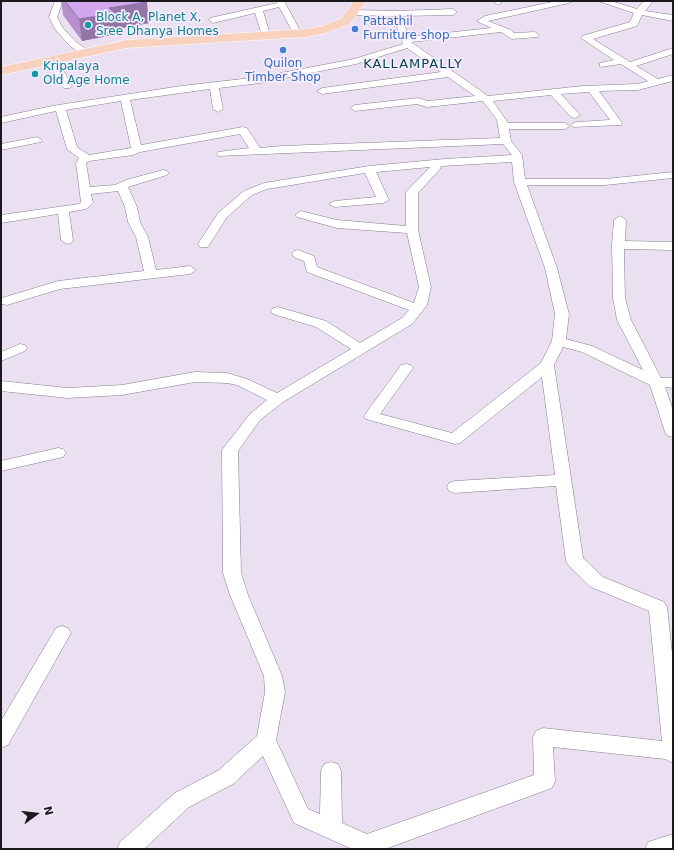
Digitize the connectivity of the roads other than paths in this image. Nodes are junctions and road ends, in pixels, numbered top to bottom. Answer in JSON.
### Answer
{"nodes":[{"id":1,"x":59,"y":1,"type":"edge"},
{"id":2,"x":360,"y":1,"type":"edge"},
{"id":3,"x":569,"y":1,"type":"edge"},
{"id":4,"x":602,"y":1,"type":"edge"},
{"id":5,"x":649,"y":1,"type":"edge"},
{"id":6,"x":281,"y":2,"type":"edge"},
{"id":7,"x":258,"y":9,"type":"junction"},
{"id":8,"x":453,"y":12,"type":"dead end"},
{"id":9,"x":639,"y":12,"type":"junction"},
{"id":10,"x":353,"y":13,"type":"junction"},
{"id":11,"x":396,"y":14,"type":"junction"},
{"id":12,"x":673,"y":18,"type":"edge"},
{"id":13,"x":213,"y":20,"type":"dead end"},
{"id":14,"x":501,"y":30,"type":"junction"},
{"id":15,"x":298,"y":34,"type":"junction"},
{"id":16,"x":266,"y":35,"type":"junction"},
{"id":17,"x":535,"y":35,"type":"dead end"},
{"id":18,"x":407,"y":42,"type":"junction"},
{"id":19,"x":673,"y":51,"type":"edge"},
{"id":20,"x":86,"y":53,"type":"junction"},
{"id":21,"x":52,"y":59,"type":"junction"},
{"id":22,"x":626,"y":63,"type":"junction"},
{"id":23,"x":603,"y":65,"type":"dead end"},
{"id":24,"x":1,"y":71,"type":"edge"},
{"id":25,"x":449,"y":74,"type":"junction"},
{"id":26,"x":673,"y":78,"type":"edge"},
{"id":27,"x":656,"y":82,"type":"junction"},
{"id":28,"x":214,"y":85,"type":"junction"},
{"id":29,"x":67,"y":86,"type":"dead end"},
{"id":30,"x":592,"y":89,"type":"junction"},
{"id":31,"x":322,"y":91,"type":"dead end"},
{"id":32,"x":554,"y":93,"type":"junction"},
{"id":33,"x":124,"y":99,"type":"junction"},
{"id":34,"x":485,"y":99,"type":"junction"},
{"id":35,"x":408,"y":103,"type":"junction"},
{"id":36,"x":60,"y":108,"type":"junction"},
{"id":37,"x":355,"y":108,"type":"dead end"},
{"id":38,"x":218,"y":109,"type":"dead end"},
{"id":39,"x":414,"y":112,"type":"dead end"},
{"id":40,"x":1,"y":120,"type":"edge"},
{"id":41,"x":503,"y":126,"type":"junction"},
{"id":42,"x":565,"y":126,"type":"dead end"},
{"id":43,"x":37,"y":140,"type":"dead end"},
{"id":44,"x":506,"y":140,"type":"junction"},
{"id":45,"x":1,"y":147,"type":"edge"},
{"id":46,"x":137,"y":149,"type":"junction"},
{"id":47,"x":256,"y":151,"type":"junction"},
{"id":48,"x":222,"y":154,"type":"dead end"},
{"id":49,"x":87,"y":158,"type":"junction"},
{"id":50,"x":517,"y":159,"type":"junction"},
{"id":51,"x":435,"y":163,"type":"junction"},
{"id":52,"x":368,"y":169,"type":"junction"},
{"id":53,"x":163,"y":173,"type":"dead end"},
{"id":54,"x":673,"y":175,"type":"edge"},
{"id":55,"x":520,"y":182,"type":"junction"},
{"id":56,"x":122,"y":186,"type":"junction"},
{"id":57,"x":85,"y":191,"type":"junction"},
{"id":58,"x":335,"y":204,"type":"dead end"},
{"id":59,"x":63,"y":210,"type":"junction"},
{"id":60,"x":301,"y":215,"type":"dead end"},
{"id":61,"x":1,"y":219,"type":"edge"},
{"id":62,"x":620,"y":220,"type":"dead end"},
{"id":63,"x":412,"y":230,"type":"junction"},
{"id":64,"x":68,"y":240,"type":"dead end"},
{"id":65,"x":204,"y":244,"type":"dead end"},
{"id":66,"x":618,"y":245,"type":"junction"},
{"id":67,"x":673,"y":246,"type":"edge"},
{"id":68,"x":298,"y":254,"type":"dead end"},
{"id":69,"x":190,"y":270,"type":"dead end"},
{"id":70,"x":150,"y":274,"type":"junction"},
{"id":71,"x":3,"y":299,"type":"edge"},
{"id":72,"x":416,"y":308,"type":"junction"},
{"id":73,"x":278,"y":311,"type":"dead end"},
{"id":74,"x":559,"y":341,"type":"junction"},
{"id":75,"x":20,"y":348,"type":"dead end"},
{"id":76,"x":360,"y":349,"type":"junction"},
{"id":77,"x":1,"y":357,"type":"edge"},
{"id":78,"x":547,"y":365,"type":"junction"},
{"id":79,"x":406,"y":368,"type":"dead end"},
{"id":80,"x":656,"y":382,"type":"junction"},
{"id":81,"x":673,"y":383,"type":"edge"},
{"id":82,"x":1,"y":386,"type":"edge"},
{"id":83,"x":278,"y":399,"type":"junction"},
{"id":84,"x":673,"y":432,"type":"edge"},
{"id":85,"x":58,"y":453,"type":"dead end"},
{"id":86,"x":1,"y":466,"type":"edge"},
{"id":87,"x":563,"y":480,"type":"junction"},
{"id":88,"x":455,"y":487,"type":"dead end"},
{"id":89,"x":62,"y":633,"type":"dead end"},
{"id":90,"x":1,"y":738,"type":"edge"},
{"id":91,"x":266,"y":740,"type":"junction"},
{"id":92,"x":672,"y":752,"type":"edge"},
{"id":93,"x":331,"y":771,"type":"dead end"},
{"id":94,"x":331,"y":829,"type":"junction"},
{"id":95,"x":673,"y":844,"type":"edge"},
{"id":96,"x":128,"y":849,"type":"edge"},
{"id":97,"x":656,"y":849,"type":"edge"}],
"edges":[{"from":1,"to":20,"type":"street"},
{"from":2,"to":10,"type":"main road"},
{"from":3,"to":14,"type":"street"},
{"from":4,"to":9,"type":"street"},
{"from":5,"to":9,"type":"street"},
{"from":6,"to":7,"type":"street"},
{"from":6,"to":15,"type":"street"},
{"from":7,"to":13,"type":"street"},
{"from":7,"to":16,"type":"street"},
{"from":8,"to":11,"type":"street"},
{"from":9,"to":12,"type":"street"},
{"from":9,"to":22,"type":"street"},
{"from":10,"to":11,"type":"street"},
{"from":10,"to":15,"type":"main road"},
{"from":11,"to":18,"type":"street"},
{"from":14,"to":17,"type":"street"},
{"from":14,"to":18,"type":"street"},
{"from":15,"to":16,"type":"main road"},
{"from":16,"to":20,"type":"main road"},
{"from":18,"to":25,"type":"street"},
{"from":18,"to":28,"type":"street"},
{"from":19,"to":22,"type":"street"},
{"from":20,"to":21,"type":"main road"},
{"from":21,"to":24,"type":"main road"},
{"from":21,"to":29,"type":"street"},
{"from":22,"to":23,"type":"street"},
{"from":22,"to":27,"type":"street"},
{"from":25,"to":31,"type":"street"},
{"from":25,"to":34,"type":"street"},
{"from":26,"to":27,"type":"street"},
{"from":27,"to":30,"type":"street"},
{"from":28,"to":33,"type":"street"},
{"from":28,"to":38,"type":"street"},
{"from":30,"to":32,"type":"street"},
{"from":30,"to":32,"type":"street"},
{"from":32,"to":34,"type":"street"},
{"from":33,"to":36,"type":"street"},
{"from":33,"to":46,"type":"street"},
{"from":34,"to":35,"type":"street"},
{"from":34,"to":41,"type":"street"},
{"from":35,"to":37,"type":"street"},
{"from":35,"to":39,"type":"street"},
{"from":36,"to":40,"type":"street"},
{"from":36,"to":49,"type":"street"},
{"from":41,"to":42,"type":"street"},
{"from":41,"to":44,"type":"street"},
{"from":43,"to":45,"type":"street"},
{"from":44,"to":47,"type":"street"},
{"from":44,"to":50,"type":"street"},
{"from":46,"to":47,"type":"street"},
{"from":46,"to":49,"type":"street"},
{"from":47,"to":48,"type":"street"},
{"from":49,"to":57,"type":"street"},
{"from":50,"to":51,"type":"street"},
{"from":50,"to":55,"type":"street"},
{"from":51,"to":52,"type":"street"},
{"from":51,"to":63,"type":"street"},
{"from":52,"to":58,"type":"street"},
{"from":52,"to":65,"type":"street"},
{"from":53,"to":56,"type":"street"},
{"from":54,"to":55,"type":"street"},
{"from":55,"to":74,"type":"street"},
{"from":56,"to":57,"type":"street"},
{"from":56,"to":70,"type":"street"},
{"from":57,"to":59,"type":"street"},
{"from":59,"to":61,"type":"street"},
{"from":59,"to":64,"type":"street"},
{"from":60,"to":63,"type":"street"},
{"from":62,"to":66,"type":"street"},
{"from":63,"to":72,"type":"street"},
{"from":66,"to":67,"type":"street"},
{"from":66,"to":80,"type":"street"},
{"from":68,"to":72,"type":"street"},
{"from":69,"to":70,"type":"street"},
{"from":70,"to":71,"type":"street"},
{"from":72,"to":76,"type":"street"},
{"from":73,"to":76,"type":"street"},
{"from":74,"to":78,"type":"street"},
{"from":74,"to":80,"type":"street"},
{"from":75,"to":77,"type":"street"},
{"from":76,"to":83,"type":"street"},
{"from":78,"to":79,"type":"street"},
{"from":78,"to":87,"type":"street"},
{"from":80,"to":81,"type":"street"},
{"from":80,"to":84,"type":"street"},
{"from":82,"to":83,"type":"street"},
{"from":83,"to":91,"type":"street"},
{"from":85,"to":86,"type":"street"},
{"from":87,"to":88,"type":"street"},
{"from":87,"to":92,"type":"street"},
{"from":89,"to":90,"type":"street"},
{"from":91,"to":94,"type":"street"},
{"from":91,"to":96,"type":"street"},
{"from":92,"to":94,"type":"street"},
{"from":93,"to":94,"type":"street"},
{"from":95,"to":97,"type":"street"}]}
